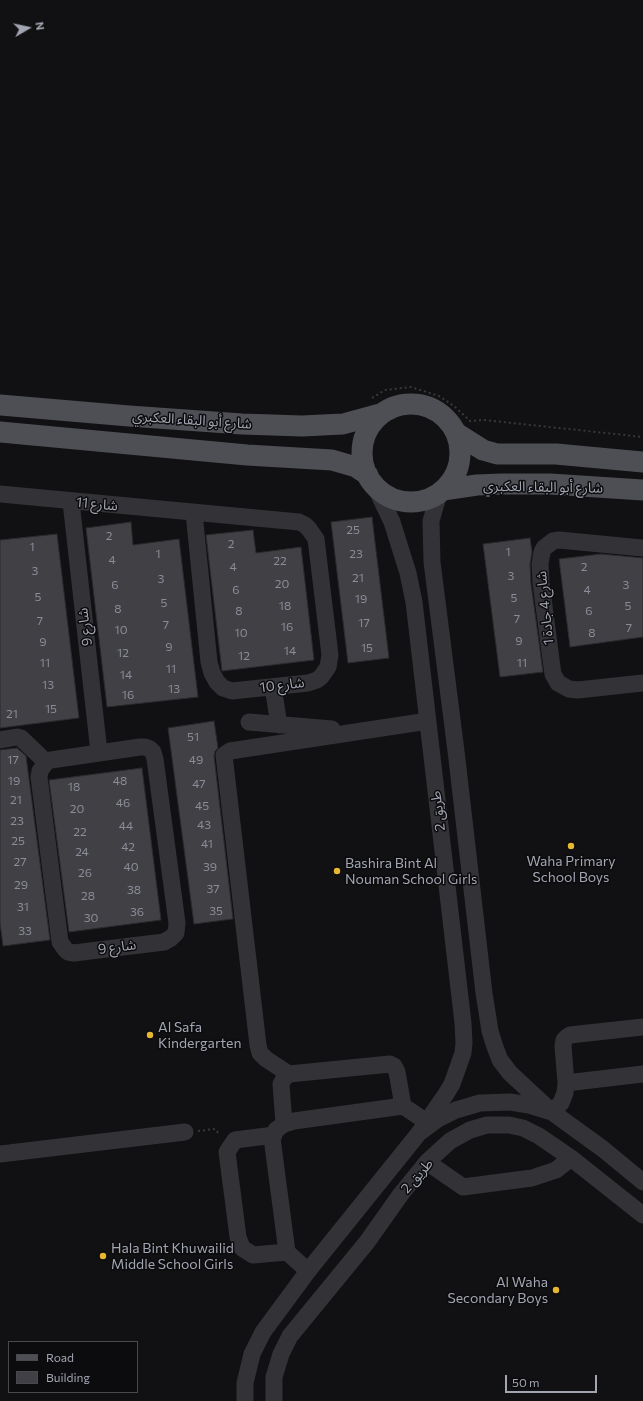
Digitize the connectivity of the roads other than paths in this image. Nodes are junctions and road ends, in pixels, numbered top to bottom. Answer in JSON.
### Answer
{"nodes":[{"id":1,"x":0,"y":405,"type":"edge"},
{"id":2,"x":374,"y":407,"type":"junction"},
{"id":3,"x":95,"y":413,"type":"junction"},
{"id":4,"x":0,"y":424,"type":"edge"},
{"id":5,"x":459,"y":427,"type":"junction"},
{"id":6,"x":0,"y":432,"type":"edge"},
{"id":7,"x":643,"y":462,"type":"edge"},
{"id":8,"x":371,"y":479,"type":"junction"},
{"id":9,"x":643,"y":490,"type":"edge"},
{"id":10,"x":441,"y":491,"type":"junction"},
{"id":11,"x":0,"y":494,"type":"edge"},
{"id":12,"x":70,"y":502,"type":"junction"},
{"id":13,"x":194,"y":513,"type":"junction"},
{"id":14,"x":643,"y":548,"type":"edge"},
{"id":15,"x":643,"y":683,"type":"edge"},
{"id":16,"x":273,"y":687,"type":"junction"},
{"id":17,"x":428,"y":721,"type":"junction"},
{"id":18,"x":248,"y":722,"type":"dead end"},
{"id":19,"x":279,"y":725,"type":"junction"},
{"id":20,"x":362,"y":731,"type":"junction"},
{"id":21,"x":0,"y":740,"type":"edge"},
{"id":22,"x":456,"y":751,"type":"junction"},
{"id":23,"x":100,"y":752,"type":"junction"},
{"id":24,"x":432,"y":754,"type":"junction"},
{"id":25,"x":46,"y":762,"type":"junction"},
{"id":26,"x":484,"y":993,"type":"junction"},
{"id":27,"x":460,"y":996,"type":"junction"},
{"id":28,"x":643,"y":1027,"type":"edge"},
{"id":29,"x":289,"y":1074,"type":"junction"},
{"id":30,"x":643,"y":1074,"type":"edge"},
{"id":31,"x":566,"y":1083,"type":"junction"},
{"id":32,"x":403,"y":1106,"type":"junction"},
{"id":33,"x":552,"y":1112,"type":"junction"},
{"id":34,"x":423,"y":1127,"type":"junction"},
{"id":35,"x":279,"y":1130,"type":"junction"},
{"id":36,"x":185,"y":1132,"type":"road end"},
{"id":37,"x":604,"y":1150,"type":"junction"},
{"id":38,"x":0,"y":1154,"type":"edge"},
{"id":39,"x":571,"y":1158,"type":"junction"},
{"id":40,"x":427,"y":1162,"type":"junction"},
{"id":41,"x":589,"y":1172,"type":"junction"},
{"id":42,"x":381,"y":1179,"type":"junction"},
{"id":43,"x":641,"y":1181,"type":"edge"},
{"id":44,"x":401,"y":1194,"type":"junction"},
{"id":45,"x":622,"y":1198,"type":"junction"},
{"id":46,"x":643,"y":1215,"type":"edge"},
{"id":47,"x":347,"y":1224,"type":"junction"},
{"id":48,"x":367,"y":1242,"type":"junction"},
{"id":49,"x":287,"y":1252,"type":"junction"},
{"id":50,"x":308,"y":1271,"type":"junction"},
{"id":51,"x":245,"y":1401,"type":"edge"},
{"id":52,"x":274,"y":1401,"type":"edge"}],
"edges":[{"from":1,"to":3,"type":"main road","name":"شارع أبو البقاء العكبري"},
{"from":2,"to":3,"type":"main road","name":"شارع أبو البقاء العكبري"},
{"from":2,"to":5,"type":"main road"},
{"from":2,"to":8,"type":"main road"},
{"from":3,"to":4,"type":"main road"},
{"from":5,"to":7,"type":"main road","name":"شارع أبو البقاء العكبري"},
{"from":5,"to":10,"type":"main road"},
{"from":6,"to":8,"type":"main road","name":"شارع أبو البقاء العكبري"},
{"from":8,"to":10,"type":"main road"},
{"from":8,"to":17,"type":"street","name":"طريق 2"},
{"from":9,"to":10,"type":"main road","name":"شارع أبو البقاء العكبري"},
{"from":10,"to":22,"type":"street","name":"طريق 2"},
{"from":11,"to":12,"type":"street","name":"شارع 11"},
{"from":12,"to":13,"type":"street","name":"شارع 11"},
{"from":12,"to":23,"type":"street","name":"شارع 9"},
{"from":13,"to":16,"type":"street","name":"شارع 10"},
{"from":13,"to":16,"type":"street","name":"شارع 10"},
{"from":14,"to":15,"type":"street","name":"شارع 4 جادة 1"},
{"from":16,"to":19,"type":"street"},
{"from":17,"to":20,"type":"street"},
{"from":17,"to":24,"type":"street","name":"طريق 2"},
{"from":18,"to":19,"type":"street"},
{"from":19,"to":20,"type":"street"},
{"from":20,"to":29,"type":"street"},
{"from":21,"to":25,"type":"street"},
{"from":22,"to":24,"type":"street"},
{"from":22,"to":26,"type":"street","name":"طريق 2"},
{"from":23,"to":25,"type":"street","name":"شارع 9"},
{"from":23,"to":25,"type":"street","name":"شارع 9"},
{"from":24,"to":27,"type":"street","name":"طريق 2"},
{"from":26,"to":27,"type":"street"},
{"from":26,"to":33,"type":"street","name":"طريق 2"},
{"from":27,"to":34,"type":"street","name":"طريق 2"},
{"from":28,"to":31,"type":"street"},
{"from":29,"to":32,"type":"street"},
{"from":29,"to":35,"type":"street"},
{"from":30,"to":31,"type":"street"},
{"from":31,"to":33,"type":"street"},
{"from":32,"to":34,"type":"street"},
{"from":32,"to":35,"type":"street"},
{"from":33,"to":34,"type":"street","name":"طريق 2"},
{"from":33,"to":37,"type":"street","name":"طريق 2"},
{"from":34,"to":42,"type":"street","name":"طريق 2"},
{"from":35,"to":49,"type":"street"},
{"from":35,"to":49,"type":"street"},
{"from":36,"to":38,"type":"street"},
{"from":37,"to":41,"type":"street"},
{"from":37,"to":43,"type":"street","name":"طريق 2"},
{"from":39,"to":40,"type":"street"},
{"from":39,"to":40,"type":"street","name":"طريق 2"},
{"from":39,"to":41,"type":"street","name":"طريق 2"},
{"from":40,"to":44,"type":"street","name":"طريق 2"},
{"from":41,"to":45,"type":"street","name":"طريق 2"},
{"from":42,"to":44,"type":"street"},
{"from":42,"to":47,"type":"street","name":"طريق 2"},
{"from":43,"to":45,"type":"street"},
{"from":44,"to":48,"type":"street","name":"طريق 2"},
{"from":45,"to":46,"type":"street","name":"طريق 2"},
{"from":47,"to":48,"type":"street"},
{"from":47,"to":50,"type":"street","name":"طريق 2"},
{"from":48,"to":52,"type":"street","name":"طريق 2"},
{"from":49,"to":50,"type":"street"},
{"from":50,"to":51,"type":"street","name":"طريق 2"}]}
